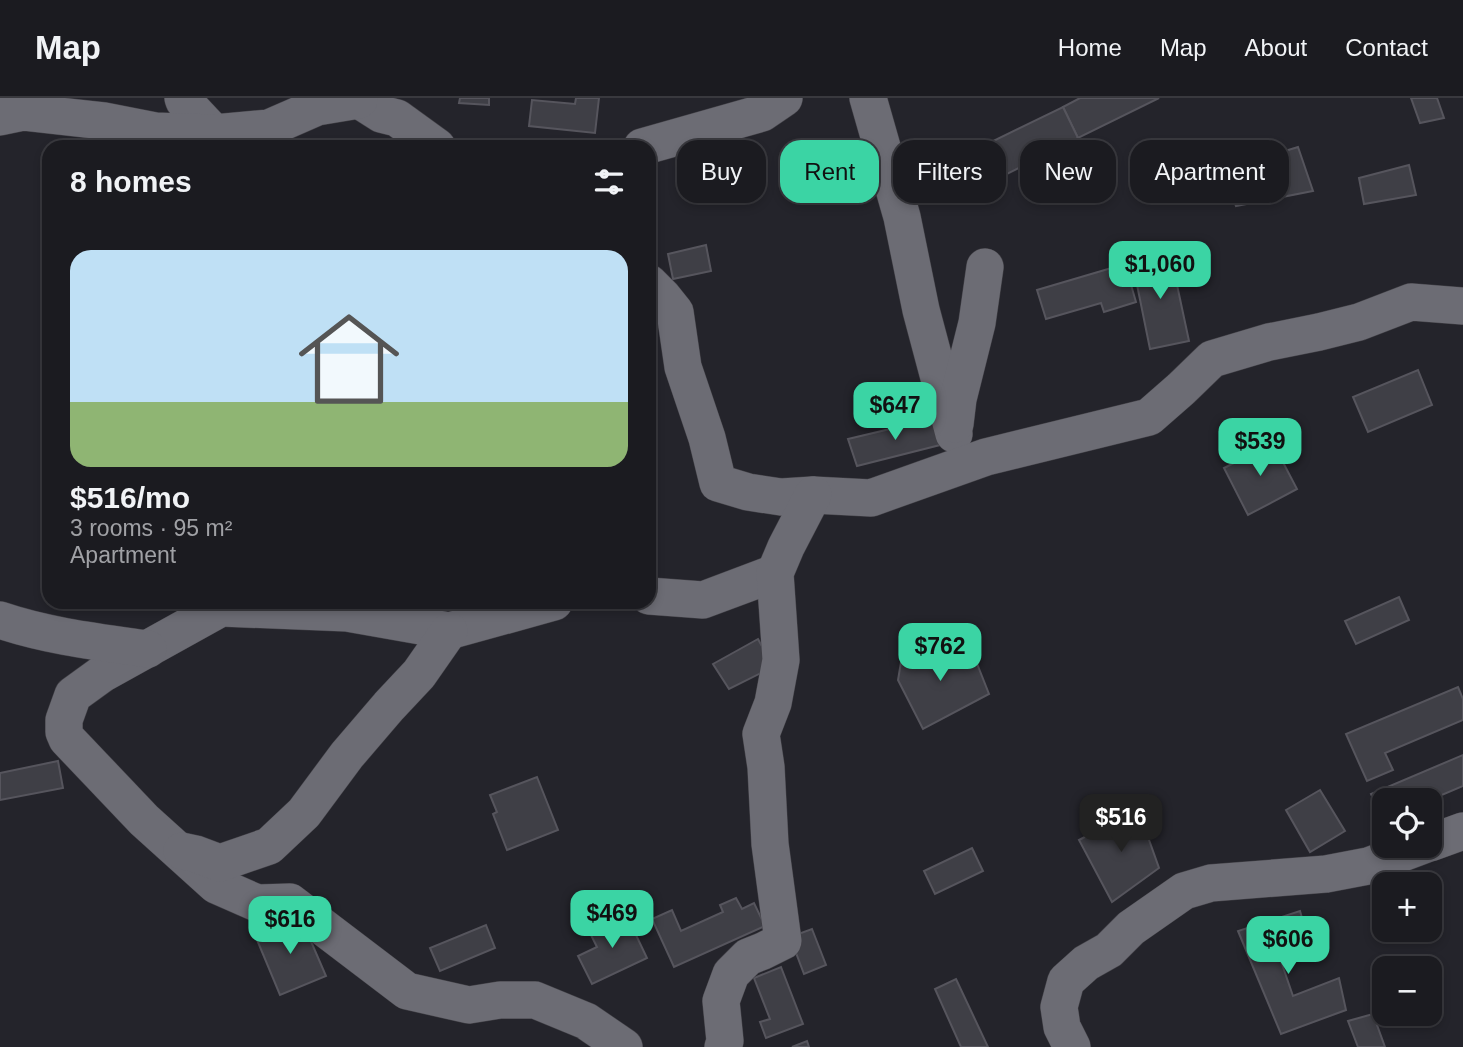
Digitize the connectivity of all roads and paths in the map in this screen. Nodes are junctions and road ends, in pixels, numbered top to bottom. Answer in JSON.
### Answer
{"nodes":[{"id":1,"x":183,"y":98,"type":"edge"},
{"id":2,"x":784,"y":98,"type":"edge"},
{"id":3,"x":868,"y":98,"type":"edge"},
{"id":4,"x":358,"y":99,"type":"edge"},
{"id":5,"x":0,"y":117,"type":"edge"},
{"id":6,"x":214,"y":132,"type":"junction"},
{"id":7,"x":427,"y":140,"type":"edge"},
{"id":8,"x":656,"y":143,"type":"edge"},
{"id":9,"x":985,"y":267,"type":"dead end"},
{"id":10,"x":656,"y":290,"type":"edge"},
{"id":11,"x":1463,"y":306,"type":"edge"},
{"id":12,"x":953,"y":452,"type":"junction"},
{"id":13,"x":813,"y":495,"type":"junction"},
{"id":14,"x":775,"y":573,"type":"junction"},
{"id":15,"x":656,"y":597,"type":"edge"},
{"id":16,"x":219,"y":609,"type":"edge"},
{"id":17,"x":246,"y":609,"type":"edge"},
{"id":18,"x":529,"y":609,"type":"edge"},
{"id":19,"x":0,"y":620,"type":"edge"},
{"id":20,"x":449,"y":631,"type":"junction"},
{"id":21,"x":148,"y":649,"type":"junction"},
{"id":22,"x":1463,"y":831,"type":"edge"},
{"id":23,"x":1442,"y":839,"type":"edge"},
{"id":24,"x":178,"y":851,"type":"junction"},
{"id":25,"x":1389,"y":858,"type":"edge"},
{"id":26,"x":624,"y":1047,"type":"edge"},
{"id":27,"x":723,"y":1047,"type":"edge"},
{"id":28,"x":1072,"y":1047,"type":"edge"}],
"edges":[{"from":1,"to":6,"type":"street"},
{"from":2,"to":8,"type":"street"},
{"from":3,"to":12,"type":"street"},
{"from":4,"to":6,"type":"street"},
{"from":4,"to":7,"type":"street"},
{"from":5,"to":6,"type":"street"},
{"from":9,"to":12,"type":"street"},
{"from":10,"to":13,"type":"street"},
{"from":11,"to":12,"type":"street"},
{"from":12,"to":13,"type":"street"},
{"from":13,"to":14,"type":"street"},
{"from":14,"to":15,"type":"street"},
{"from":14,"to":27,"type":"street"},
{"from":16,"to":21,"type":"street"},
{"from":17,"to":20,"type":"street"},
{"from":18,"to":20,"type":"street"},
{"from":19,"to":21,"type":"street"},
{"from":20,"to":24,"type":"street"},
{"from":21,"to":24,"type":"street"},
{"from":22,"to":23,"type":"street"},
{"from":24,"to":26,"type":"street"},
{"from":25,"to":28,"type":"street"}]}
